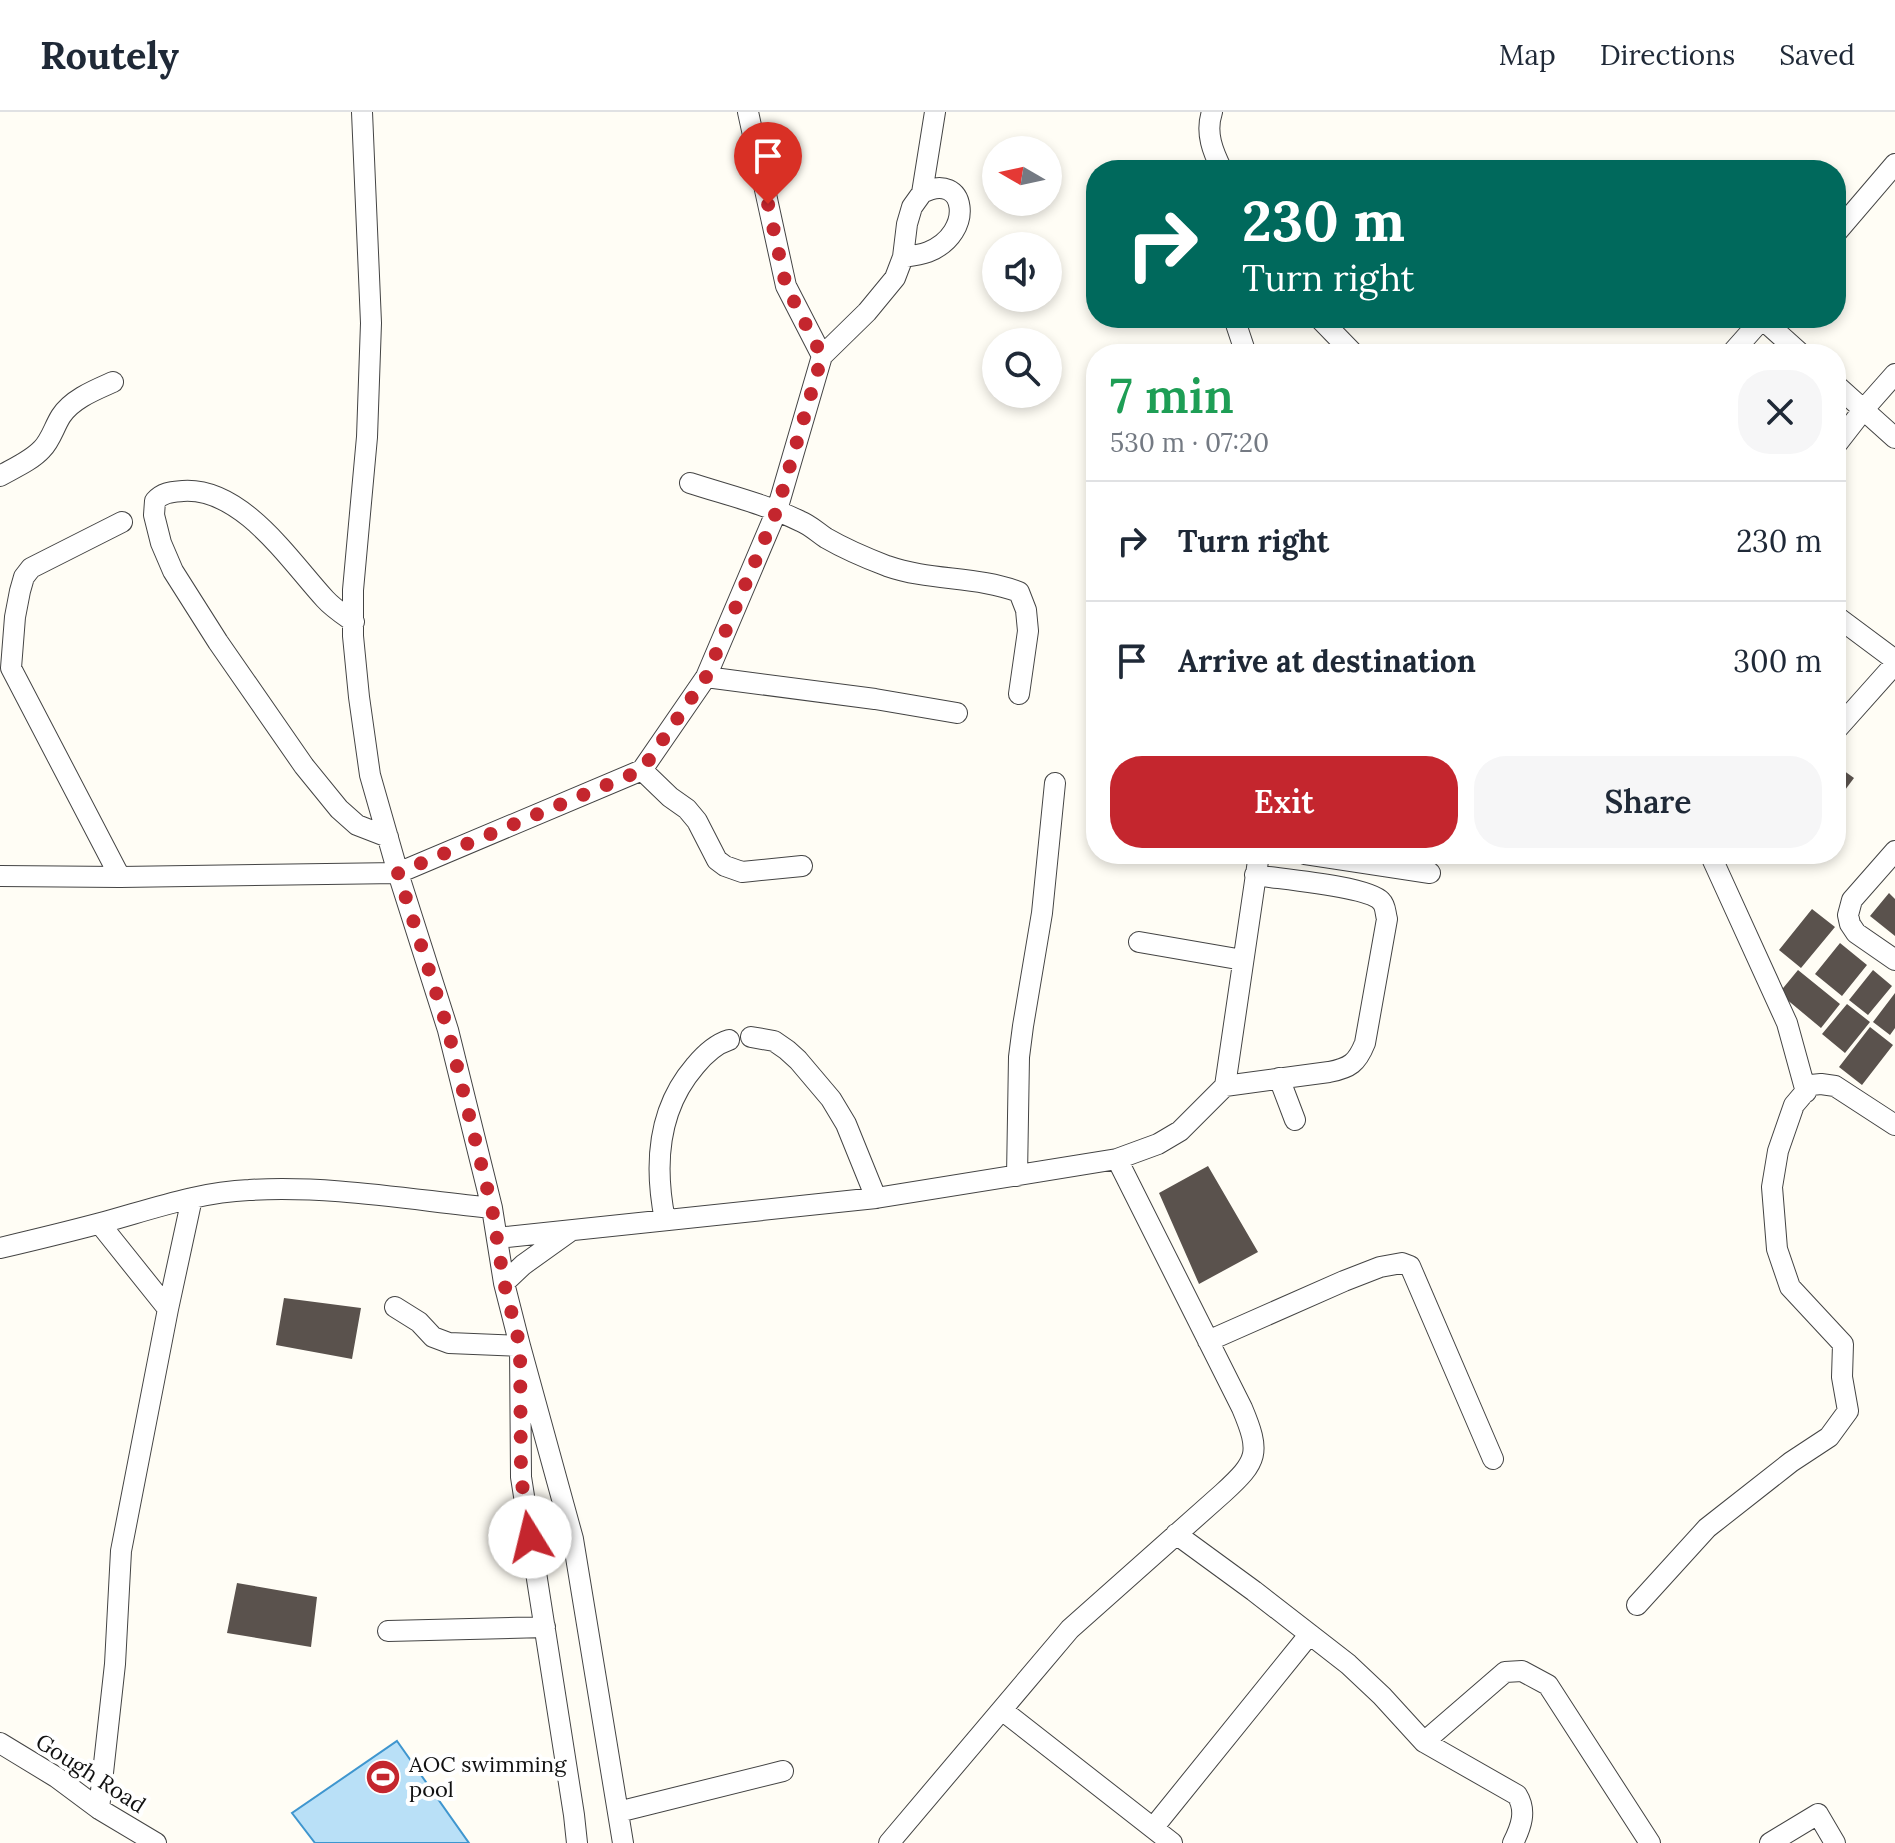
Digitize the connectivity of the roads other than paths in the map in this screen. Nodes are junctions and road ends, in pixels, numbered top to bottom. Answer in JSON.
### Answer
{"nodes":[{"id":1,"x":362,"y":112,"type":"edge"},
{"id":2,"x":748,"y":112,"type":"edge"},
{"id":3,"x":935,"y":112,"type":"edge"},
{"id":4,"x":1212,"y":112,"type":"edge"},
{"id":5,"x":1218,"y":160,"type":"edge"},
{"id":6,"x":1895,"y":164,"type":"edge"},
{"id":7,"x":922,"y":193,"type":"junction"},
{"id":8,"x":1846,"y":221,"type":"edge"},
{"id":9,"x":903,"y":257,"type":"junction"},
{"id":10,"x":1329,"y":328,"type":"edge"},
{"id":11,"x":1753,"y":328,"type":"edge"},
{"id":12,"x":1773,"y":328,"type":"edge"},
{"id":13,"x":1344,"y":344,"type":"edge"},
{"id":14,"x":1740,"y":344,"type":"edge"},
{"id":15,"x":1790,"y":344,"type":"edge"},
{"id":16,"x":822,"y":356,"type":"junction"},
{"id":17,"x":1895,"y":374,"type":"edge"},
{"id":18,"x":113,"y":382,"type":"dead end"},
{"id":19,"x":1846,"y":394,"type":"edge"},
{"id":20,"x":1864,"y":409,"type":"junction"},
{"id":21,"x":1846,"y":432,"type":"edge"},
{"id":22,"x":1895,"y":438,"type":"edge"},
{"id":23,"x":0,"y":476,"type":"edge"},
{"id":24,"x":690,"y":483,"type":"dead end"},
{"id":25,"x":777,"y":510,"type":"junction"},
{"id":26,"x":122,"y":522,"type":"dead end"},
{"id":27,"x":354,"y":622,"type":"junction"},
{"id":28,"x":1846,"y":624,"type":"edge"},
{"id":29,"x":0,"y":648,"type":"edge"},
{"id":30,"x":1895,"y":662,"type":"edge"},
{"id":31,"x":11,"y":668,"type":"junction"},
{"id":32,"x":706,"y":677,"type":"junction"},
{"id":33,"x":1019,"y":694,"type":"dead end"},
{"id":34,"x":957,"y":713,"type":"dead end"},
{"id":35,"x":1846,"y":719,"type":"edge"},
{"id":36,"x":642,"y":770,"type":"junction"},
{"id":37,"x":1055,"y":783,"type":"dead end"},
{"id":38,"x":388,"y":837,"type":"junction"},
{"id":39,"x":1895,"y":851,"type":"edge"},
{"id":40,"x":1257,"y":864,"type":"edge"},
{"id":41,"x":1371,"y":864,"type":"edge"},
{"id":42,"x":1715,"y":864,"type":"edge"},
{"id":43,"x":802,"y":866,"type":"dead end"},
{"id":44,"x":398,"y":873,"type":"junction"},
{"id":45,"x":1430,"y":873,"type":"dead end"},
{"id":46,"x":1255,"y":875,"type":"junction"},
{"id":47,"x":0,"y":876,"type":"edge"},
{"id":48,"x":120,"y":877,"type":"junction"},
{"id":49,"x":1139,"y":942,"type":"dead end"},
{"id":50,"x":1243,"y":960,"type":"junction"},
{"id":51,"x":1895,"y":960,"type":"edge"},
{"id":52,"x":751,"y":1037,"type":"dead end"},
{"id":53,"x":729,"y":1040,"type":"dead end"},
{"id":54,"x":1279,"y":1078,"type":"junction"},
{"id":55,"x":1225,"y":1086,"type":"junction"},
{"id":56,"x":1806,"y":1092,"type":"junction"},
{"id":57,"x":1295,"y":1120,"type":"dead end"},
{"id":58,"x":1895,"y":1125,"type":"edge"},
{"id":59,"x":1117,"y":1159,"type":"junction"},
{"id":60,"x":1017,"y":1176,"type":"junction"},
{"id":61,"x":192,"y":1198,"type":"junction"},
{"id":62,"x":876,"y":1198,"type":"junction"},
{"id":63,"x":492,"y":1208,"type":"junction"},
{"id":64,"x":665,"y":1220,"type":"junction"},
{"id":65,"x":100,"y":1224,"type":"junction"},
{"id":66,"x":572,"y":1230,"type":"junction"},
{"id":67,"x":497,"y":1238,"type":"junction"},
{"id":68,"x":0,"y":1248,"type":"edge"},
{"id":69,"x":504,"y":1283,"type":"junction"},
{"id":70,"x":395,"y":1307,"type":"dead end"},
{"id":71,"x":168,"y":1309,"type":"junction"},
{"id":72,"x":1208,"y":1341,"type":"junction"},
{"id":73,"x":520,"y":1346,"type":"junction"},
{"id":74,"x":1493,"y":1459,"type":"dead end"},
{"id":75,"x":1176,"y":1534,"type":"junction"},
{"id":76,"x":1637,"y":1605,"type":"dead end"},
{"id":77,"x":545,"y":1627,"type":"junction"},
{"id":78,"x":388,"y":1631,"type":"dead end"},
{"id":79,"x":1309,"y":1635,"type":"junction"},
{"id":80,"x":1002,"y":1710,"type":"junction"},
{"id":81,"x":1424,"y":1742,"type":"junction"},
{"id":82,"x":0,"y":1743,"type":"edge"},
{"id":83,"x":783,"y":1771,"type":"dead end"},
{"id":84,"x":99,"y":1809,"type":"junction"},
{"id":85,"x":618,"y":1812,"type":"junction"},
{"id":86,"x":1153,"y":1828,"type":"junction"},
{"id":87,"x":156,"y":1843,"type":"edge"},
{"id":88,"x":577,"y":1843,"type":"edge"},
{"id":89,"x":623,"y":1843,"type":"edge"},
{"id":90,"x":889,"y":1843,"type":"edge"},
{"id":91,"x":1172,"y":1843,"type":"edge"},
{"id":92,"x":1513,"y":1843,"type":"edge"},
{"id":93,"x":1650,"y":1843,"type":"edge"},
{"id":94,"x":1770,"y":1843,"type":"edge"},
{"id":95,"x":1835,"y":1843,"type":"edge"}],
"edges":[{"from":1,"to":27,"type":"street"},
{"from":2,"to":16,"type":"street"},
{"from":3,"to":7,"type":"street"},
{"from":4,"to":5,"type":"street"},
{"from":6,"to":8,"type":"street"},
{"from":7,"to":9,"type":"street"},
{"from":7,"to":9,"type":"street"},
{"from":9,"to":16,"type":"street"},
{"from":10,"to":13,"type":"street"},
{"from":11,"to":14,"type":"street"},
{"from":12,"to":15,"type":"street"},
{"from":16,"to":25,"type":"street"},
{"from":17,"to":20,"type":"street"},
{"from":18,"to":23,"type":"street"},
{"from":19,"to":20,"type":"street"},
{"from":20,"to":21,"type":"street"},
{"from":20,"to":22,"type":"street"},
{"from":24,"to":25,"type":"street"},
{"from":25,"to":32,"type":"street"},
{"from":25,"to":33,"type":"street"},
{"from":26,"to":31,"type":"street"},
{"from":27,"to":38,"type":"street"},
{"from":27,"to":38,"type":"street"},
{"from":28,"to":30,"type":"street"},
{"from":29,"to":31,"type":"street"},
{"from":30,"to":35,"type":"street"},
{"from":31,"to":48,"type":"street"},
{"from":32,"to":34,"type":"street"},
{"from":32,"to":36,"type":"street"},
{"from":36,"to":43,"type":"street"},
{"from":36,"to":44,"type":"street"},
{"from":37,"to":60,"type":"street"},
{"from":38,"to":44,"type":"street"},
{"from":39,"to":51,"type":"street"},
{"from":40,"to":46,"type":"street"},
{"from":41,"to":45,"type":"street"},
{"from":42,"to":56,"type":"street"},
{"from":44,"to":48,"type":"street"},
{"from":44,"to":63,"type":"street"},
{"from":46,"to":50,"type":"street"},
{"from":46,"to":54,"type":"street"},
{"from":47,"to":48,"type":"street"},
{"from":49,"to":50,"type":"street"},
{"from":50,"to":55,"type":"street"},
{"from":52,"to":62,"type":"street"},
{"from":53,"to":64,"type":"street"},
{"from":54,"to":55,"type":"street"},
{"from":54,"to":57,"type":"street"},
{"from":55,"to":59,"type":"street"},
{"from":56,"to":58,"type":"street"},
{"from":56,"to":76,"type":"street"},
{"from":59,"to":60,"type":"street"},
{"from":59,"to":72,"type":"street"},
{"from":60,"to":62,"type":"street"},
{"from":61,"to":63,"type":"street"},
{"from":61,"to":65,"type":"street"},
{"from":61,"to":71,"type":"street"},
{"from":62,"to":64,"type":"street"},
{"from":63,"to":67,"type":"street"},
{"from":64,"to":66,"type":"street"},
{"from":65,"to":68,"type":"street"},
{"from":65,"to":71,"type":"street"},
{"from":66,"to":67,"type":"street"},
{"from":66,"to":69,"type":"street"},
{"from":67,"to":69,"type":"street"},
{"from":69,"to":73,"type":"street"},
{"from":70,"to":73,"type":"street"},
{"from":71,"to":84,"type":"street"},
{"from":72,"to":74,"type":"street"},
{"from":72,"to":75,"type":"street"},
{"from":73,"to":77,"type":"street"},
{"from":73,"to":85,"type":"street"},
{"from":75,"to":79,"type":"street"},
{"from":75,"to":80,"type":"street"},
{"from":77,"to":78,"type":"street"},
{"from":77,"to":88,"type":"street"},
{"from":79,"to":81,"type":"street"},
{"from":79,"to":86,"type":"street"},
{"from":80,"to":86,"type":"street"},
{"from":80,"to":90,"type":"street"},
{"from":81,"to":92,"type":"street"},
{"from":81,"to":93,"type":"street"},
{"from":82,"to":84,"type":"street","name":"Gough Road"},
{"from":83,"to":85,"type":"street"},
{"from":84,"to":87,"type":"street","name":"Gough Road"},
{"from":85,"to":89,"type":"street"},
{"from":86,"to":91,"type":"street"},
{"from":94,"to":95,"type":"street"}]}
